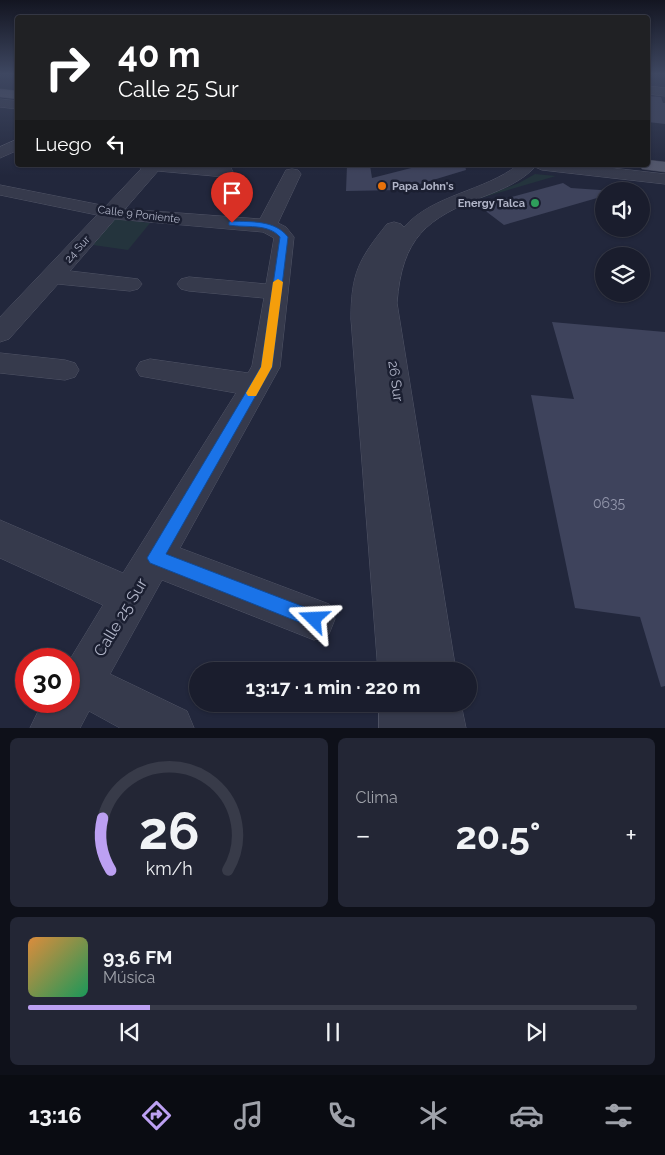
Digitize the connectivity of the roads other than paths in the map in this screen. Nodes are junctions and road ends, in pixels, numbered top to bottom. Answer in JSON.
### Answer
{"nodes":[{"id":1,"x":15,"y":146,"type":"edge"},
{"id":2,"x":0,"y":153,"type":"edge"},
{"id":3,"x":650,"y":156,"type":"edge"},
{"id":4,"x":665,"y":158,"type":"edge"},
{"id":5,"x":650,"y":165,"type":"edge"},
{"id":6,"x":149,"y":167,"type":"edge"},
{"id":7,"x":162,"y":167,"type":"edge"},
{"id":8,"x":500,"y":167,"type":"edge"},
{"id":9,"x":525,"y":167,"type":"edge"},
{"id":10,"x":560,"y":167,"type":"edge"},
{"id":11,"x":665,"y":167,"type":"edge"},
{"id":12,"x":225,"y":172,"type":"dead end"},
{"id":13,"x":292,"y":174,"type":"dead end"},
{"id":14,"x":665,"y":179,"type":"edge"},
{"id":15,"x":0,"y":190,"type":"edge"},
{"id":16,"x":110,"y":213,"type":"junction"},
{"id":17,"x":273,"y":228,"type":"junction"},
{"id":18,"x":378,"y":271,"type":"junction"},
{"id":19,"x":53,"y":276,"type":"junction"},
{"id":20,"x":130,"y":284,"type":"dead end"},
{"id":21,"x":189,"y":284,"type":"dead end"},
{"id":22,"x":277,"y":292,"type":"junction"},
{"id":23,"x":0,"y":333,"type":"edge"},
{"id":24,"x":0,"y":363,"type":"edge"},
{"id":25,"x":150,"y":369,"type":"dead end"},
{"id":26,"x":64,"y":370,"type":"dead end"},
{"id":27,"x":257,"y":385,"type":"junction"},
{"id":28,"x":0,"y":540,"type":"edge"},
{"id":29,"x":155,"y":558,"type":"junction"},
{"id":30,"x":132,"y":597,"type":"junction"},
{"id":31,"x":314,"y":619,"type":"dead end"},
{"id":32,"x":399,"y":662,"type":"edge"},
{"id":33,"x":433,"y":662,"type":"edge"},
{"id":34,"x":81,"y":683,"type":"junction"},
{"id":35,"x":402,"y":712,"type":"edge"},
{"id":36,"x":439,"y":712,"type":"edge"},
{"id":37,"x":54,"y":728,"type":"edge"},
{"id":38,"x":170,"y":728,"type":"edge"},
{"id":39,"x":403,"y":728,"type":"edge"},
{"id":40,"x":442,"y":728,"type":"edge"}],
"edges":[{"from":1,"to":2,"type":"street"},
{"from":3,"to":4,"type":"main road"},
{"from":5,"to":11,"type":"main road"},
{"from":6,"to":16,"type":"street","name":"24 Sur"},
{"from":7,"to":12,"type":"street"},
{"from":8,"to":18,"type":"street","name":"26 Sur"},
{"from":9,"to":18,"type":"street","name":"26 Sur"},
{"from":10,"to":14,"type":"street"},
{"from":13,"to":17,"type":"street"},
{"from":15,"to":16,"type":"street","name":"Calle 9 Poniente"},
{"from":16,"to":17,"type":"street","name":"Calle 9 Poniente"},
{"from":16,"to":19,"type":"street","name":"24 Sur"},
{"from":17,"to":22,"type":"street","name":"Calle 25 Sur"},
{"from":18,"to":32,"type":"street","name":"26 Sur"},
{"from":18,"to":33,"type":"street","name":"26 Sur"},
{"from":19,"to":20,"type":"street"},
{"from":19,"to":23,"type":"street","name":"24 Sur"},
{"from":21,"to":22,"type":"street"},
{"from":22,"to":27,"type":"street","name":"Calle 25 Sur"},
{"from":24,"to":26,"type":"street"},
{"from":25,"to":27,"type":"street"},
{"from":27,"to":29,"type":"street","name":"Calle 25 Sur"},
{"from":28,"to":30,"type":"street"},
{"from":29,"to":30,"type":"street","name":"Calle 25 Sur"},
{"from":29,"to":31,"type":"street"},
{"from":30,"to":34,"type":"street","name":"Calle 25 Sur"},
{"from":34,"to":37,"type":"street","name":"Calle 25 Sur"},
{"from":34,"to":38,"type":"street"},
{"from":35,"to":39,"type":"street"},
{"from":36,"to":40,"type":"street"}]}
